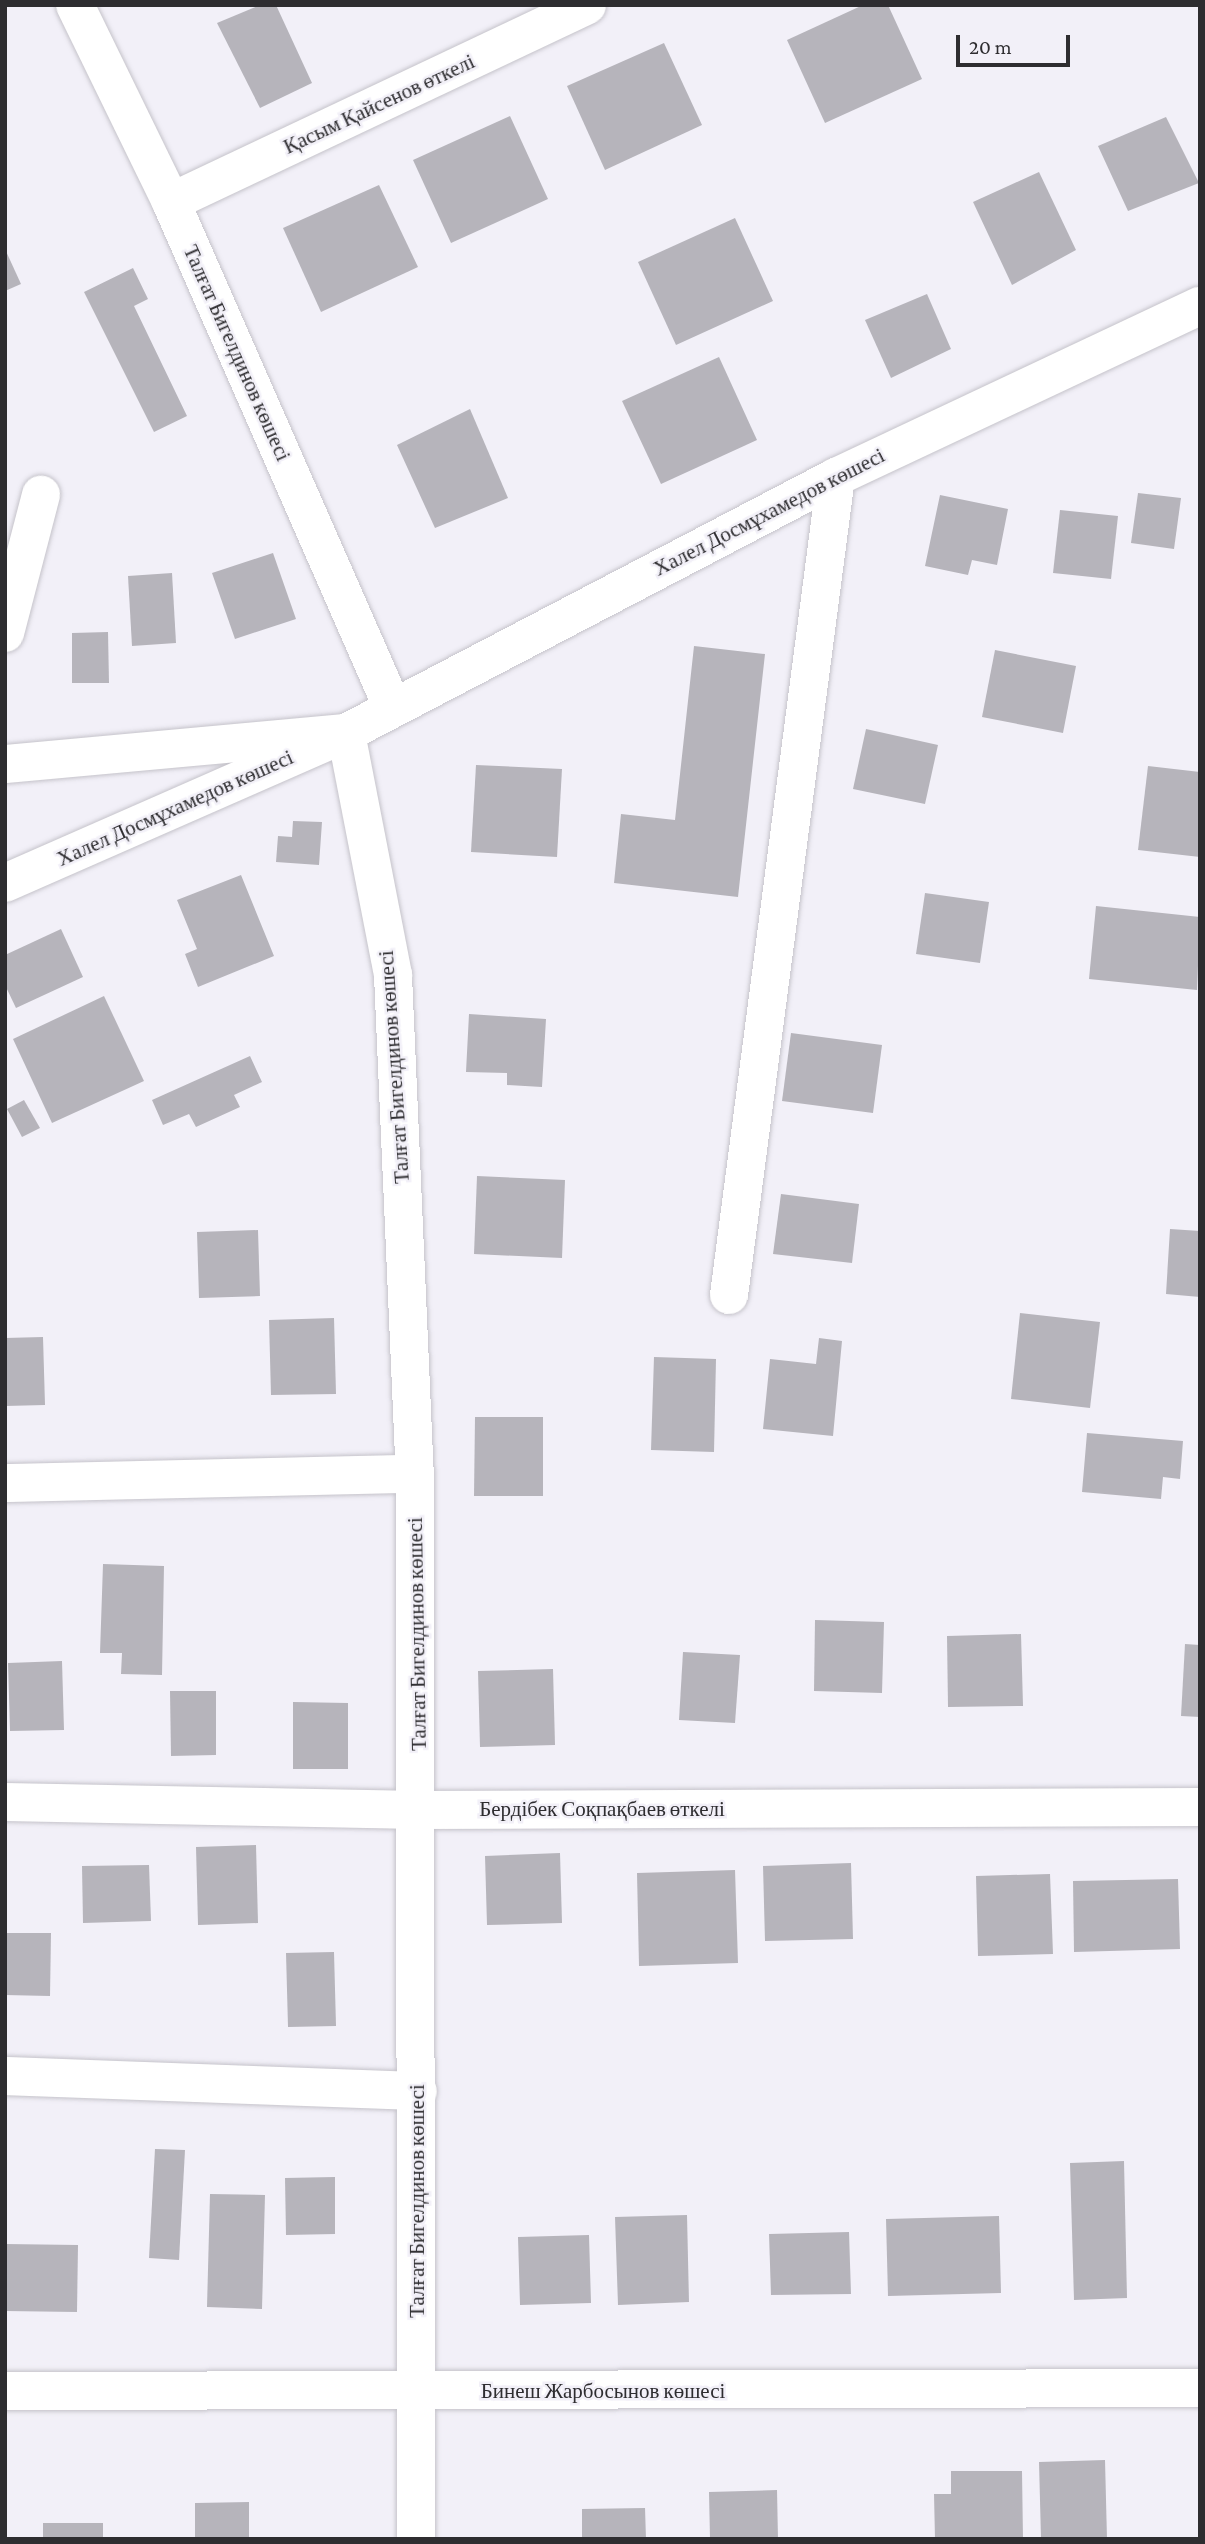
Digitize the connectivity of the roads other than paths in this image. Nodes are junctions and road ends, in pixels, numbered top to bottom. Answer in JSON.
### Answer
{"nodes":[{"id":1,"x":75,"y":5,"type":"edge"},
{"id":2,"x":587,"y":5,"type":"edge"},
{"id":3,"x":171,"y":202,"type":"junction"},
{"id":4,"x":1200,"y":306,"type":"edge"},
{"id":5,"x":836,"y":477,"type":"junction"},
{"id":6,"x":41,"y":495,"type":"dead end"},
{"id":7,"x":5,"y":633,"type":"edge"},
{"id":8,"x":391,"y":704,"type":"junction"},
{"id":9,"x":346,"y":733,"type":"junction"},
{"id":10,"x":5,"y":764,"type":"edge"},
{"id":11,"x":5,"y":883,"type":"edge"},
{"id":12,"x":729,"y":1295,"type":"dead end"},
{"id":13,"x":415,"y":1474,"type":"junction"},
{"id":14,"x":5,"y":1483,"type":"edge"},
{"id":15,"x":5,"y":1802,"type":"edge"},
{"id":16,"x":1200,"y":1807,"type":"edge"},
{"id":17,"x":419,"y":1810,"type":"junction"},
{"id":18,"x":5,"y":2076,"type":"edge"},
{"id":19,"x":418,"y":2091,"type":"junction"},
{"id":20,"x":1200,"y":2388,"type":"edge"},
{"id":21,"x":5,"y":2391,"type":"edge"},
{"id":22,"x":416,"y":2392,"type":"junction"},
{"id":23,"x":416,"y":2539,"type":"edge"}],
"edges":[{"from":1,"to":3,"type":"street","name":"Талғат Бигелдинов көшесі"},
{"from":2,"to":3,"type":"street","name":"Қасым Қайсенов өткелі"},
{"from":3,"to":8,"type":"street","name":"Талғат Бигелдинов көшесі"},
{"from":4,"to":5,"type":"street","name":"Халел Досмұхамедов көшесі"},
{"from":5,"to":8,"type":"street","name":"Халел Досмұхамедов көшесі"},
{"from":5,"to":12,"type":"street"},
{"from":6,"to":7,"type":"street"},
{"from":8,"to":9,"type":"street","name":"Халел Досмұхамедов көшесі"},
{"from":9,"to":10,"type":"street","name":"Халел Досмұхамедов көшесі"},
{"from":9,"to":11,"type":"street","name":"Халел Досмұхамедов көшесі"},
{"from":9,"to":13,"type":"street","name":"Талғат Бигелдинов көшесі"},
{"from":13,"to":14,"type":"street"},
{"from":13,"to":17,"type":"street","name":"Талғат Бигелдинов көшесі"},
{"from":15,"to":17,"type":"street","name":"Бердібек Соқпақбаев өткелі"},
{"from":16,"to":17,"type":"street","name":"Бердібек Соқпақбаев өткелі"},
{"from":17,"to":19,"type":"street","name":"Талғат Бигелдинов көшесі"},
{"from":18,"to":19,"type":"street"},
{"from":19,"to":22,"type":"street","name":"Талғат Бигелдинов көшесі"},
{"from":20,"to":22,"type":"street","name":"Бинеш Жарбосынов көшесі"},
{"from":21,"to":22,"type":"street","name":"Бинеш Жарбосынов көшесі"},
{"from":22,"to":23,"type":"street","name":"Талғат Бигелдинов көшесі"}]}
